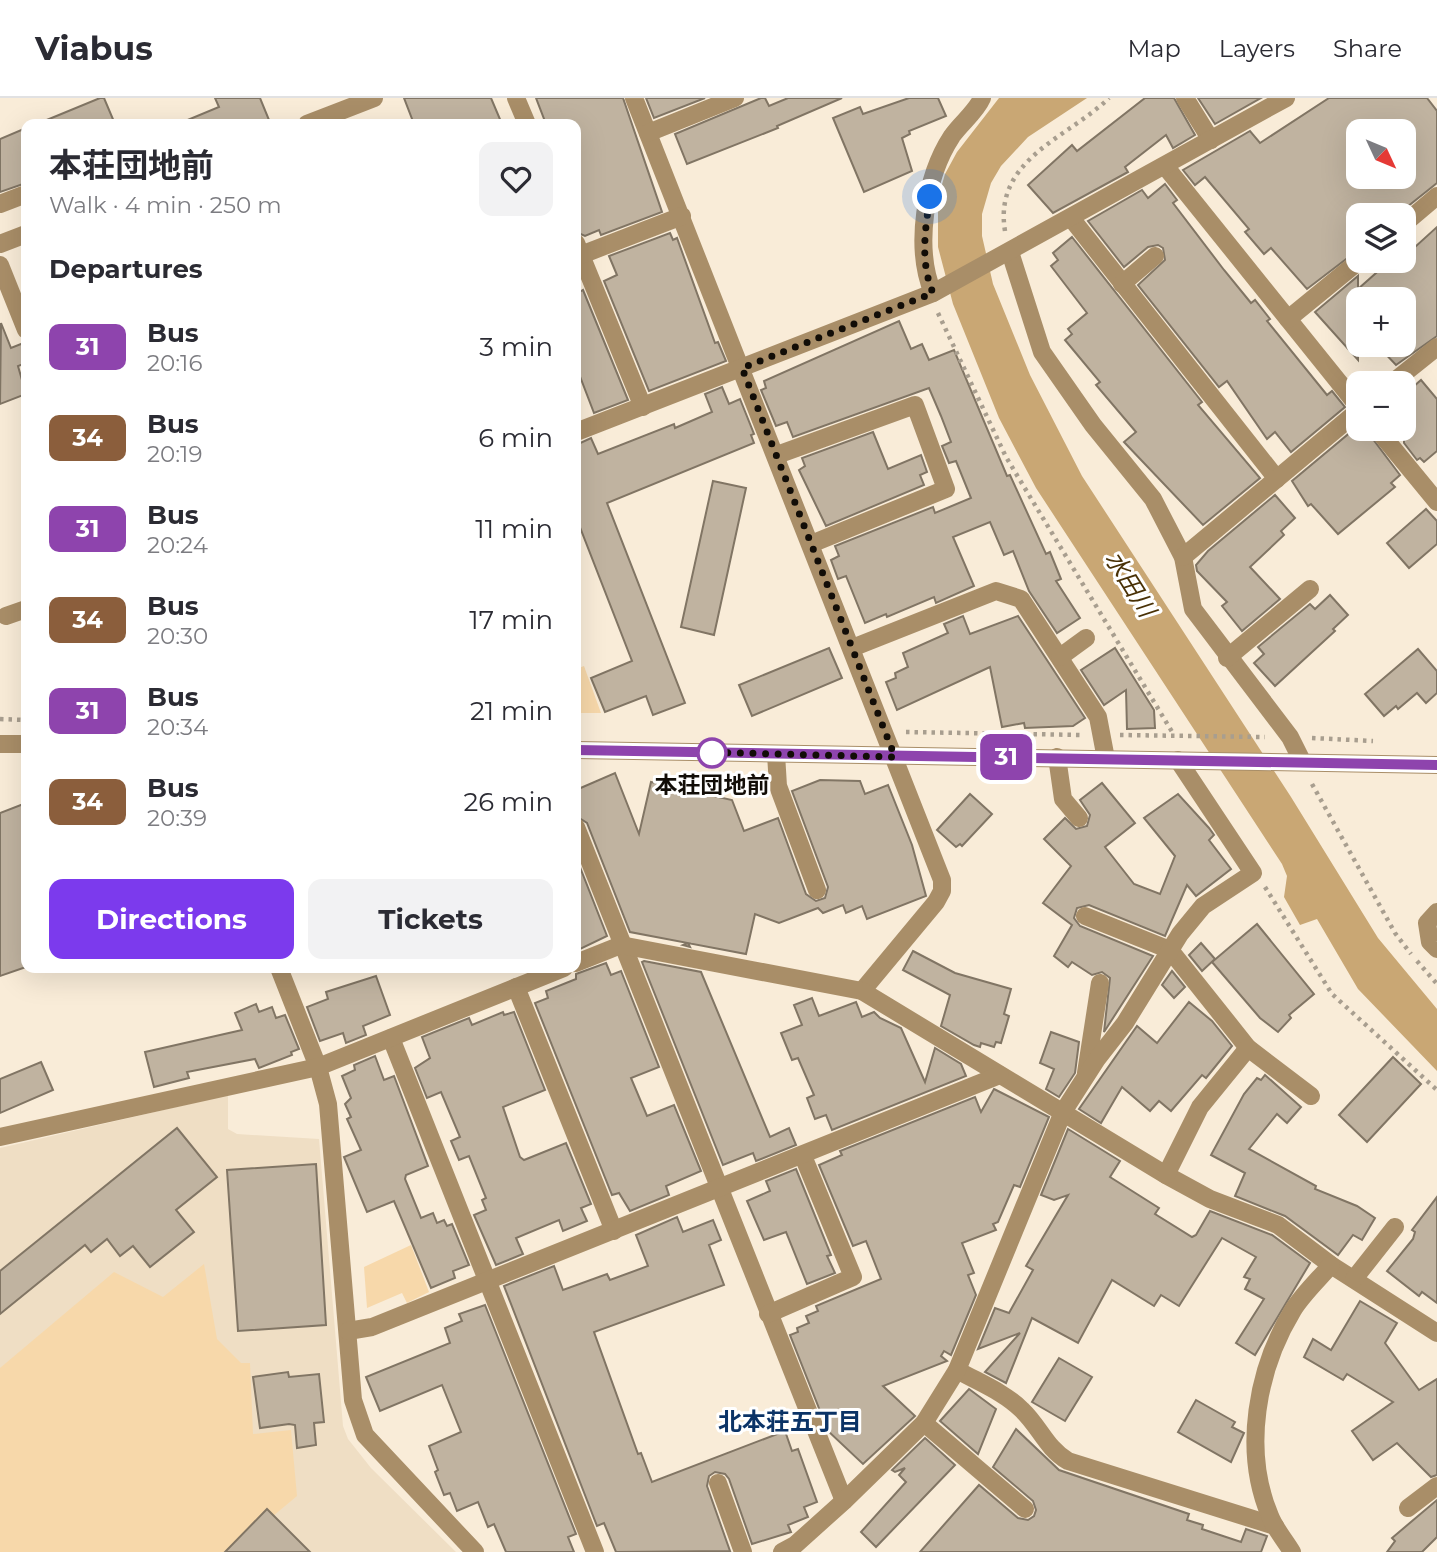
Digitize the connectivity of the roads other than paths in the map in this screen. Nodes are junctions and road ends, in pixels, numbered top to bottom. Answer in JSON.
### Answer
{"nodes":[{"id":1,"x":374,"y":98,"type":"edge"},
{"id":2,"x":516,"y":98,"type":"edge"},
{"id":3,"x":635,"y":98,"type":"edge"},
{"id":4,"x":735,"y":98,"type":"edge"},
{"id":5,"x":982,"y":98,"type":"edge"},
{"id":6,"x":1185,"y":98,"type":"edge"},
{"id":7,"x":1286,"y":98,"type":"edge"},
{"id":8,"x":320,"y":119,"type":"edge"},
{"id":9,"x":525,"y":119,"type":"edge"},
{"id":10,"x":648,"y":133,"type":"junction"},
{"id":11,"x":1211,"y":140,"type":"junction"},
{"id":12,"x":1166,"y":166,"type":"junction"},
{"id":13,"x":21,"y":196,"type":"edge"},
{"id":14,"x":1437,"y":196,"type":"edge"},
{"id":15,"x":0,"y":204,"type":"edge"},
{"id":16,"x":1416,"y":214,"type":"edge"},
{"id":17,"x":681,"y":216,"type":"junction"},
{"id":18,"x":1071,"y":218,"type":"junction"},
{"id":19,"x":21,"y":236,"type":"edge"},
{"id":20,"x":0,"y":244,"type":"edge"},
{"id":21,"x":581,"y":248,"type":"edge"},
{"id":22,"x":1010,"y":252,"type":"junction"},
{"id":23,"x":581,"y":256,"type":"edge"},
{"id":24,"x":1155,"y":256,"type":"dead end"},
{"id":25,"x":0,"y":265,"type":"edge"},
{"id":26,"x":1346,"y":272,"type":"edge"},
{"id":27,"x":1122,"y":284,"type":"junction"},
{"id":28,"x":933,"y":293,"type":"junction"},
{"id":29,"x":21,"y":318,"type":"edge"},
{"id":30,"x":1288,"y":319,"type":"junction"},
{"id":31,"x":1437,"y":346,"type":"edge"},
{"id":32,"x":742,"y":368,"type":"junction"},
{"id":33,"x":1407,"y":371,"type":"edge"},
{"id":34,"x":1346,"y":391,"type":"edge"},
{"id":35,"x":643,"y":407,"type":"junction"},
{"id":36,"x":1346,"y":421,"type":"edge"},
{"id":37,"x":581,"y":430,"type":"edge"},
{"id":38,"x":1387,"y":441,"type":"edge"},
{"id":39,"x":776,"y":455,"type":"junction"},
{"id":40,"x":1277,"y":479,"type":"junction"},
{"id":41,"x":1437,"y":502,"type":"edge"},
{"id":42,"x":811,"y":544,"type":"junction"},
{"id":43,"x":1183,"y":557,"type":"junction"},
{"id":44,"x":1310,"y":589,"type":"dead end"},
{"id":45,"x":21,"y":611,"type":"edge"},
{"id":46,"x":6,"y":616,"type":"dead end"},
{"id":47,"x":1086,"y":638,"type":"dead end"},
{"id":48,"x":852,"y":648,"type":"junction"},
{"id":49,"x":1060,"y":657,"type":"junction"},
{"id":50,"x":1227,"y":658,"type":"junction"},
{"id":51,"x":0,"y":744,"type":"edge"},
{"id":52,"x":21,"y":744,"type":"edge"},
{"id":53,"x":581,"y":750,"type":"edge"},
{"id":54,"x":776,"y":754,"type":"junction"},
{"id":55,"x":895,"y":757,"type":"junction"},
{"id":56,"x":1057,"y":757,"type":"junction"},
{"id":57,"x":1106,"y":759,"type":"junction"},
{"id":58,"x":1178,"y":760,"type":"junction"},
{"id":59,"x":1302,"y":761,"type":"junction"},
{"id":60,"x":1437,"y":765,"type":"edge"},
{"id":61,"x":1079,"y":818,"type":"dead end"},
{"id":62,"x":581,"y":840,"type":"edge"},
{"id":63,"x":817,"y":890,"type":"dead end"},
{"id":64,"x":1437,"y":912,"type":"edge"},
{"id":65,"x":1085,"y":916,"type":"dead end"},
{"id":66,"x":621,"y":945,"type":"junction"},
{"id":67,"x":1437,"y":949,"type":"edge"},
{"id":68,"x":1170,"y":950,"type":"junction"},
{"id":69,"x":581,"y":961,"type":"edge"},
{"id":70,"x":281,"y":973,"type":"edge"},
{"id":71,"x":551,"y":973,"type":"edge"},
{"id":72,"x":1100,"y":983,"type":"dead end"},
{"id":73,"x":516,"y":987,"type":"junction"},
{"id":74,"x":862,"y":991,"type":"junction"},
{"id":75,"x":391,"y":1038,"type":"junction"},
{"id":76,"x":1248,"y":1048,"type":"junction"},
{"id":77,"x":318,"y":1067,"type":"junction"},
{"id":78,"x":1000,"y":1075,"type":"junction"},
{"id":79,"x":1086,"y":1076,"type":"junction"},
{"id":80,"x":1311,"y":1096,"type":"dead end"},
{"id":81,"x":1063,"y":1112,"type":"junction"},
{"id":82,"x":0,"y":1138,"type":"edge"},
{"id":83,"x":803,"y":1156,"type":"junction"},
{"id":84,"x":1166,"y":1175,"type":"junction"},
{"id":85,"x":718,"y":1190,"type":"junction"},
{"id":86,"x":1395,"y":1227,"type":"dead end"},
{"id":87,"x":614,"y":1231,"type":"junction"},
{"id":88,"x":1331,"y":1265,"type":"junction"},
{"id":89,"x":1354,"y":1279,"type":"junction"},
{"id":90,"x":488,"y":1282,"type":"junction"},
{"id":91,"x":768,"y":1314,"type":"junction"},
{"id":92,"x":348,"y":1331,"type":"junction"},
{"id":93,"x":1437,"y":1333,"type":"edge"},
{"id":94,"x":957,"y":1370,"type":"junction"},
{"id":95,"x":924,"y":1423,"type":"junction"},
{"id":96,"x":718,"y":1483,"type":"dead end"},
{"id":97,"x":1437,"y":1486,"type":"edge"},
{"id":98,"x":844,"y":1501,"type":"junction"},
{"id":99,"x":1408,"y":1508,"type":"dead end"},
{"id":100,"x":1025,"y":1509,"type":"dead end"},
{"id":101,"x":1275,"y":1526,"type":"junction"},
{"id":102,"x":475,"y":1552,"type":"edge"},
{"id":103,"x":595,"y":1552,"type":"edge"},
{"id":104,"x":743,"y":1552,"type":"edge"},
{"id":105,"x":782,"y":1552,"type":"edge"},
{"id":106,"x":1292,"y":1552,"type":"edge"}],
"edges":[{"from":1,"to":8,"type":"street"},
{"from":2,"to":9,"type":"street"},
{"from":3,"to":10,"type":"street"},
{"from":4,"to":10,"type":"street"},
{"from":5,"to":28,"type":"street"},
{"from":6,"to":11,"type":"street"},
{"from":7,"to":11,"type":"street"},
{"from":10,"to":17,"type":"street"},
{"from":11,"to":12,"type":"street"},
{"from":12,"to":18,"type":"street"},
{"from":12,"to":30,"type":"street"},
{"from":13,"to":15,"type":"street"},
{"from":14,"to":16,"type":"street"},
{"from":17,"to":21,"type":"street"},
{"from":17,"to":32,"type":"street"},
{"from":18,"to":22,"type":"street"},
{"from":18,"to":27,"type":"street"},
{"from":19,"to":20,"type":"street"},
{"from":22,"to":28,"type":"street"},
{"from":22,"to":43,"type":"street"},
{"from":23,"to":35,"type":"street"},
{"from":24,"to":27,"type":"street"},
{"from":25,"to":29,"type":"street"},
{"from":26,"to":30,"type":"street"},
{"from":27,"to":40,"type":"street"},
{"from":28,"to":32,"type":"street"},
{"from":30,"to":34,"type":"street"},
{"from":31,"to":33,"type":"street"},
{"from":32,"to":35,"type":"street"},
{"from":32,"to":39,"type":"street"},
{"from":35,"to":37,"type":"street"},
{"from":36,"to":40,"type":"street"},
{"from":38,"to":41,"type":"street"},
{"from":39,"to":42,"type":"street"},
{"from":39,"to":42,"type":"street"},
{"from":40,"to":43,"type":"street"},
{"from":42,"to":48,"type":"street"},
{"from":43,"to":50,"type":"street"},
{"from":44,"to":50,"type":"street"},
{"from":45,"to":46,"type":"street"},
{"from":47,"to":49,"type":"street"},
{"from":48,"to":49,"type":"street"},
{"from":48,"to":55,"type":"street"},
{"from":49,"to":57,"type":"street"},
{"from":50,"to":59,"type":"street"},
{"from":51,"to":52,"type":"street"},
{"from":53,"to":54,"type":"street"},
{"from":54,"to":55,"type":"street"},
{"from":54,"to":63,"type":"street"},
{"from":55,"to":56,"type":"street"},
{"from":55,"to":74,"type":"street"},
{"from":56,"to":57,"type":"street"},
{"from":56,"to":61,"type":"street"},
{"from":57,"to":58,"type":"street"},
{"from":58,"to":59,"type":"street"},
{"from":58,"to":68,"type":"street"},
{"from":59,"to":60,"type":"street"},
{"from":62,"to":66,"type":"street"},
{"from":64,"to":67,"type":"street"},
{"from":65,"to":68,"type":"street"},
{"from":66,"to":69,"type":"street"},
{"from":66,"to":74,"type":"street"},
{"from":66,"to":85,"type":"street"},
{"from":68,"to":76,"type":"street"},
{"from":68,"to":79,"type":"street"},
{"from":70,"to":77,"type":"street"},
{"from":71,"to":73,"type":"street"},
{"from":72,"to":79,"type":"street"},
{"from":73,"to":75,"type":"street"},
{"from":73,"to":87,"type":"street"},
{"from":74,"to":78,"type":"street"},
{"from":75,"to":77,"type":"street"},
{"from":75,"to":90,"type":"street"},
{"from":76,"to":80,"type":"street"},
{"from":76,"to":84,"type":"street"},
{"from":77,"to":82,"type":"street"},
{"from":77,"to":92,"type":"street"},
{"from":78,"to":81,"type":"street"},
{"from":78,"to":83,"type":"street"},
{"from":79,"to":81,"type":"street"},
{"from":81,"to":84,"type":"street"},
{"from":81,"to":94,"type":"street"},
{"from":83,"to":85,"type":"street"},
{"from":83,"to":91,"type":"street"},
{"from":84,"to":88,"type":"street"},
{"from":85,"to":87,"type":"street"},
{"from":85,"to":91,"type":"street"},
{"from":86,"to":89,"type":"street"},
{"from":87,"to":90,"type":"street"},
{"from":88,"to":89,"type":"street"},
{"from":88,"to":101,"type":"street"},
{"from":89,"to":93,"type":"street"},
{"from":90,"to":92,"type":"street"},
{"from":90,"to":103,"type":"street"},
{"from":91,"to":98,"type":"street"},
{"from":92,"to":102,"type":"street"},
{"from":94,"to":95,"type":"street"},
{"from":94,"to":101,"type":"street"},
{"from":95,"to":98,"type":"street"},
{"from":95,"to":100,"type":"street"},
{"from":96,"to":104,"type":"street"},
{"from":97,"to":99,"type":"street"},
{"from":98,"to":105,"type":"street"},
{"from":101,"to":106,"type":"street"}]}
